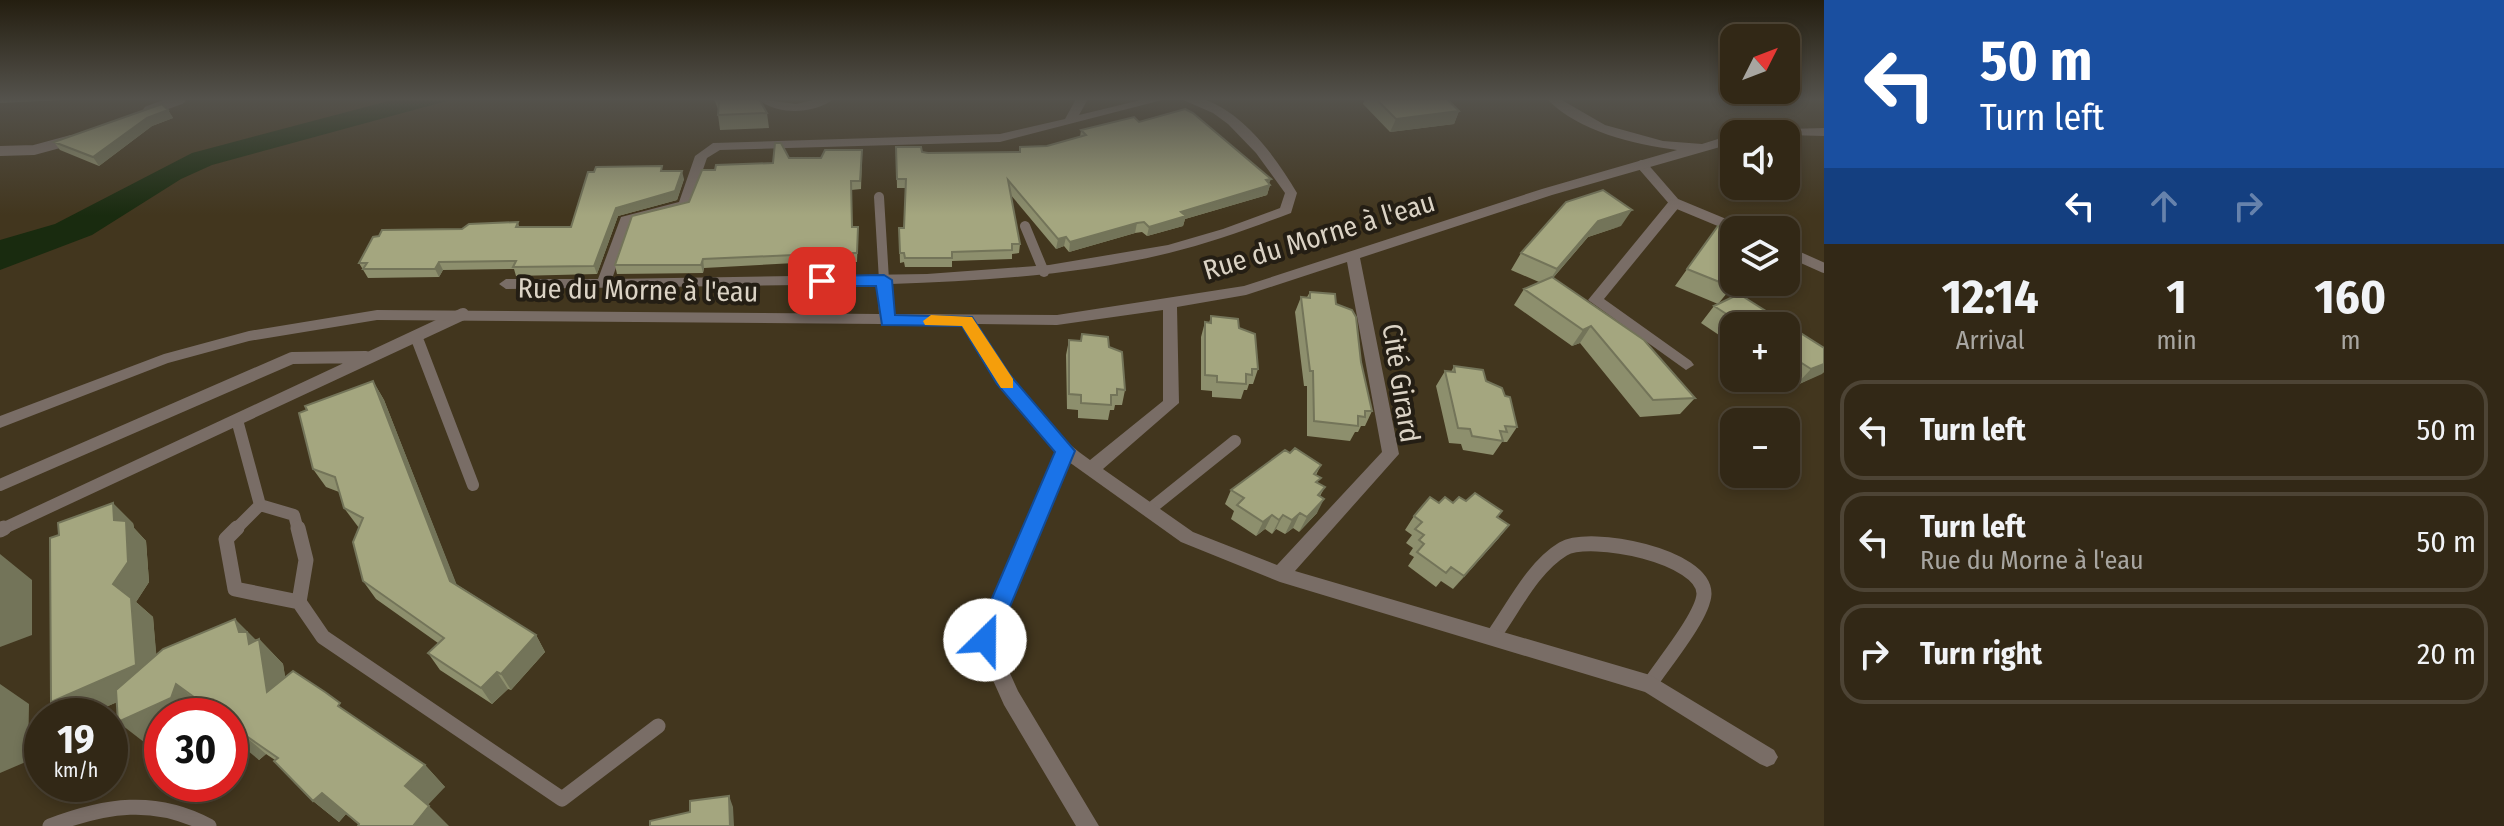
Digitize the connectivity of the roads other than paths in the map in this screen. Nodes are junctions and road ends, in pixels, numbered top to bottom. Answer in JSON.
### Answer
{"nodes":[{"id":1,"x":74,"y":138,"type":"edge"},
{"id":2,"x":1002,"y":138,"type":"edge"},
{"id":3,"x":1246,"y":138,"type":"edge"},
{"id":4,"x":1637,"y":138,"type":"edge"},
{"id":5,"x":1720,"y":142,"type":"edge"},
{"id":6,"x":1699,"y":148,"type":"junction"},
{"id":7,"x":0,"y":151,"type":"edge"},
{"id":8,"x":1642,"y":165,"type":"junction"},
{"id":9,"x":879,"y":197,"type":"dead end"},
{"id":10,"x":1675,"y":203,"type":"junction"},
{"id":11,"x":1720,"y":222,"type":"edge"},
{"id":12,"x":1025,"y":226,"type":"dead end"},
{"id":13,"x":1353,"y":256,"type":"junction"},
{"id":14,"x":1800,"y":257,"type":"edge"},
{"id":15,"x":1824,"y":268,"type":"edge"},
{"id":16,"x":1044,"y":272,"type":"junction"},
{"id":17,"x":884,"y":280,"type":"junction"},
{"id":18,"x":506,"y":284,"type":"dead end"},
{"id":19,"x":603,"y":284,"type":"junction"},
{"id":20,"x":1170,"y":304,"type":"junction"},
{"id":21,"x":463,"y":314,"type":"junction"},
{"id":22,"x":887,"y":321,"type":"junction"},
{"id":23,"x":966,"y":321,"type":"junction"},
{"id":24,"x":416,"y":336,"type":"junction"},
{"id":25,"x":371,"y":357,"type":"junction"},
{"id":26,"x":1686,"y":365,"type":"dead end"},
{"id":27,"x":237,"y":420,"type":"junction"},
{"id":28,"x":0,"y":422,"type":"edge"},
{"id":29,"x":1235,"y":441,"type":"dead end"},
{"id":30,"x":1065,"y":451,"type":"junction"},
{"id":31,"x":1091,"y":469,"type":"junction"},
{"id":32,"x":0,"y":485,"type":"edge"},
{"id":33,"x":473,"y":485,"type":"dead end"},
{"id":34,"x":260,"y":505,"type":"junction"},
{"id":35,"x":1149,"y":510,"type":"junction"},
{"id":36,"x":0,"y":530,"type":"edge"},
{"id":37,"x":1280,"y":574,"type":"junction"},
{"id":38,"x":299,"y":602,"type":"junction"},
{"id":39,"x":1494,"y":635,"type":"junction"},
{"id":40,"x":1650,"y":684,"type":"junction"},
{"id":41,"x":658,"y":726,"type":"dead end"},
{"id":42,"x":1767,"y":757,"type":"dead end"},
{"id":43,"x":50,"y":826,"type":"edge"},
{"id":44,"x":209,"y":826,"type":"edge"},
{"id":45,"x":1088,"y":826,"type":"edge"}],
"edges":[{"from":1,"to":7,"type":"lane"},
{"from":2,"to":19,"type":"street"},
{"from":3,"to":16,"type":"street"},
{"from":4,"to":6,"type":"street"},
{"from":5,"to":6,"type":"street","name":"Rue du Morne à l'eau"},
{"from":6,"to":8,"type":"street","name":"Rue du Morne à l'eau"},
{"from":8,"to":10,"type":"lane"},
{"from":8,"to":13,"type":"street","name":"Rue du Morne à l'eau"},
{"from":9,"to":17,"type":"lane"},
{"from":10,"to":11,"type":"lane"},
{"from":10,"to":26,"type":"street"},
{"from":12,"to":16,"type":"lane"},
{"from":13,"to":20,"type":"street","name":"Rue du Morne à l'eau"},
{"from":13,"to":37,"type":"street","name":"Cité Girard"},
{"from":14,"to":15,"type":"lane"},
{"from":16,"to":17,"type":"street"},
{"from":17,"to":19,"type":"street"},
{"from":17,"to":22,"type":"street"},
{"from":18,"to":19,"type":"street"},
{"from":20,"to":23,"type":"street","name":"Rue du Morne à l'eau"},
{"from":20,"to":31,"type":"street"},
{"from":21,"to":22,"type":"street","name":"Rue du Morne à l'eau"},
{"from":21,"to":24,"type":"lane"},
{"from":21,"to":28,"type":"street","name":"Rue du Morne à l'eau"},
{"from":22,"to":23,"type":"street","name":"Rue du Morne à l'eau"},
{"from":23,"to":30,"type":"street"},
{"from":24,"to":25,"type":"lane"},
{"from":24,"to":33,"type":"lane"},
{"from":25,"to":27,"type":"lane"},
{"from":25,"to":32,"type":"lane"},
{"from":27,"to":34,"type":"lane"},
{"from":27,"to":36,"type":"lane"},
{"from":29,"to":35,"type":"lane"},
{"from":30,"to":31,"type":"street"},
{"from":30,"to":45,"type":"street"},
{"from":31,"to":35,"type":"street"},
{"from":34,"to":38,"type":"lane"},
{"from":34,"to":38,"type":"lane"},
{"from":35,"to":37,"type":"street"},
{"from":37,"to":39,"type":"street"},
{"from":38,"to":41,"type":"lane"},
{"from":39,"to":40,"type":"street"},
{"from":39,"to":40,"type":"lane"},
{"from":40,"to":42,"type":"street"},
{"from":43,"to":44,"type":"lane"}]}
